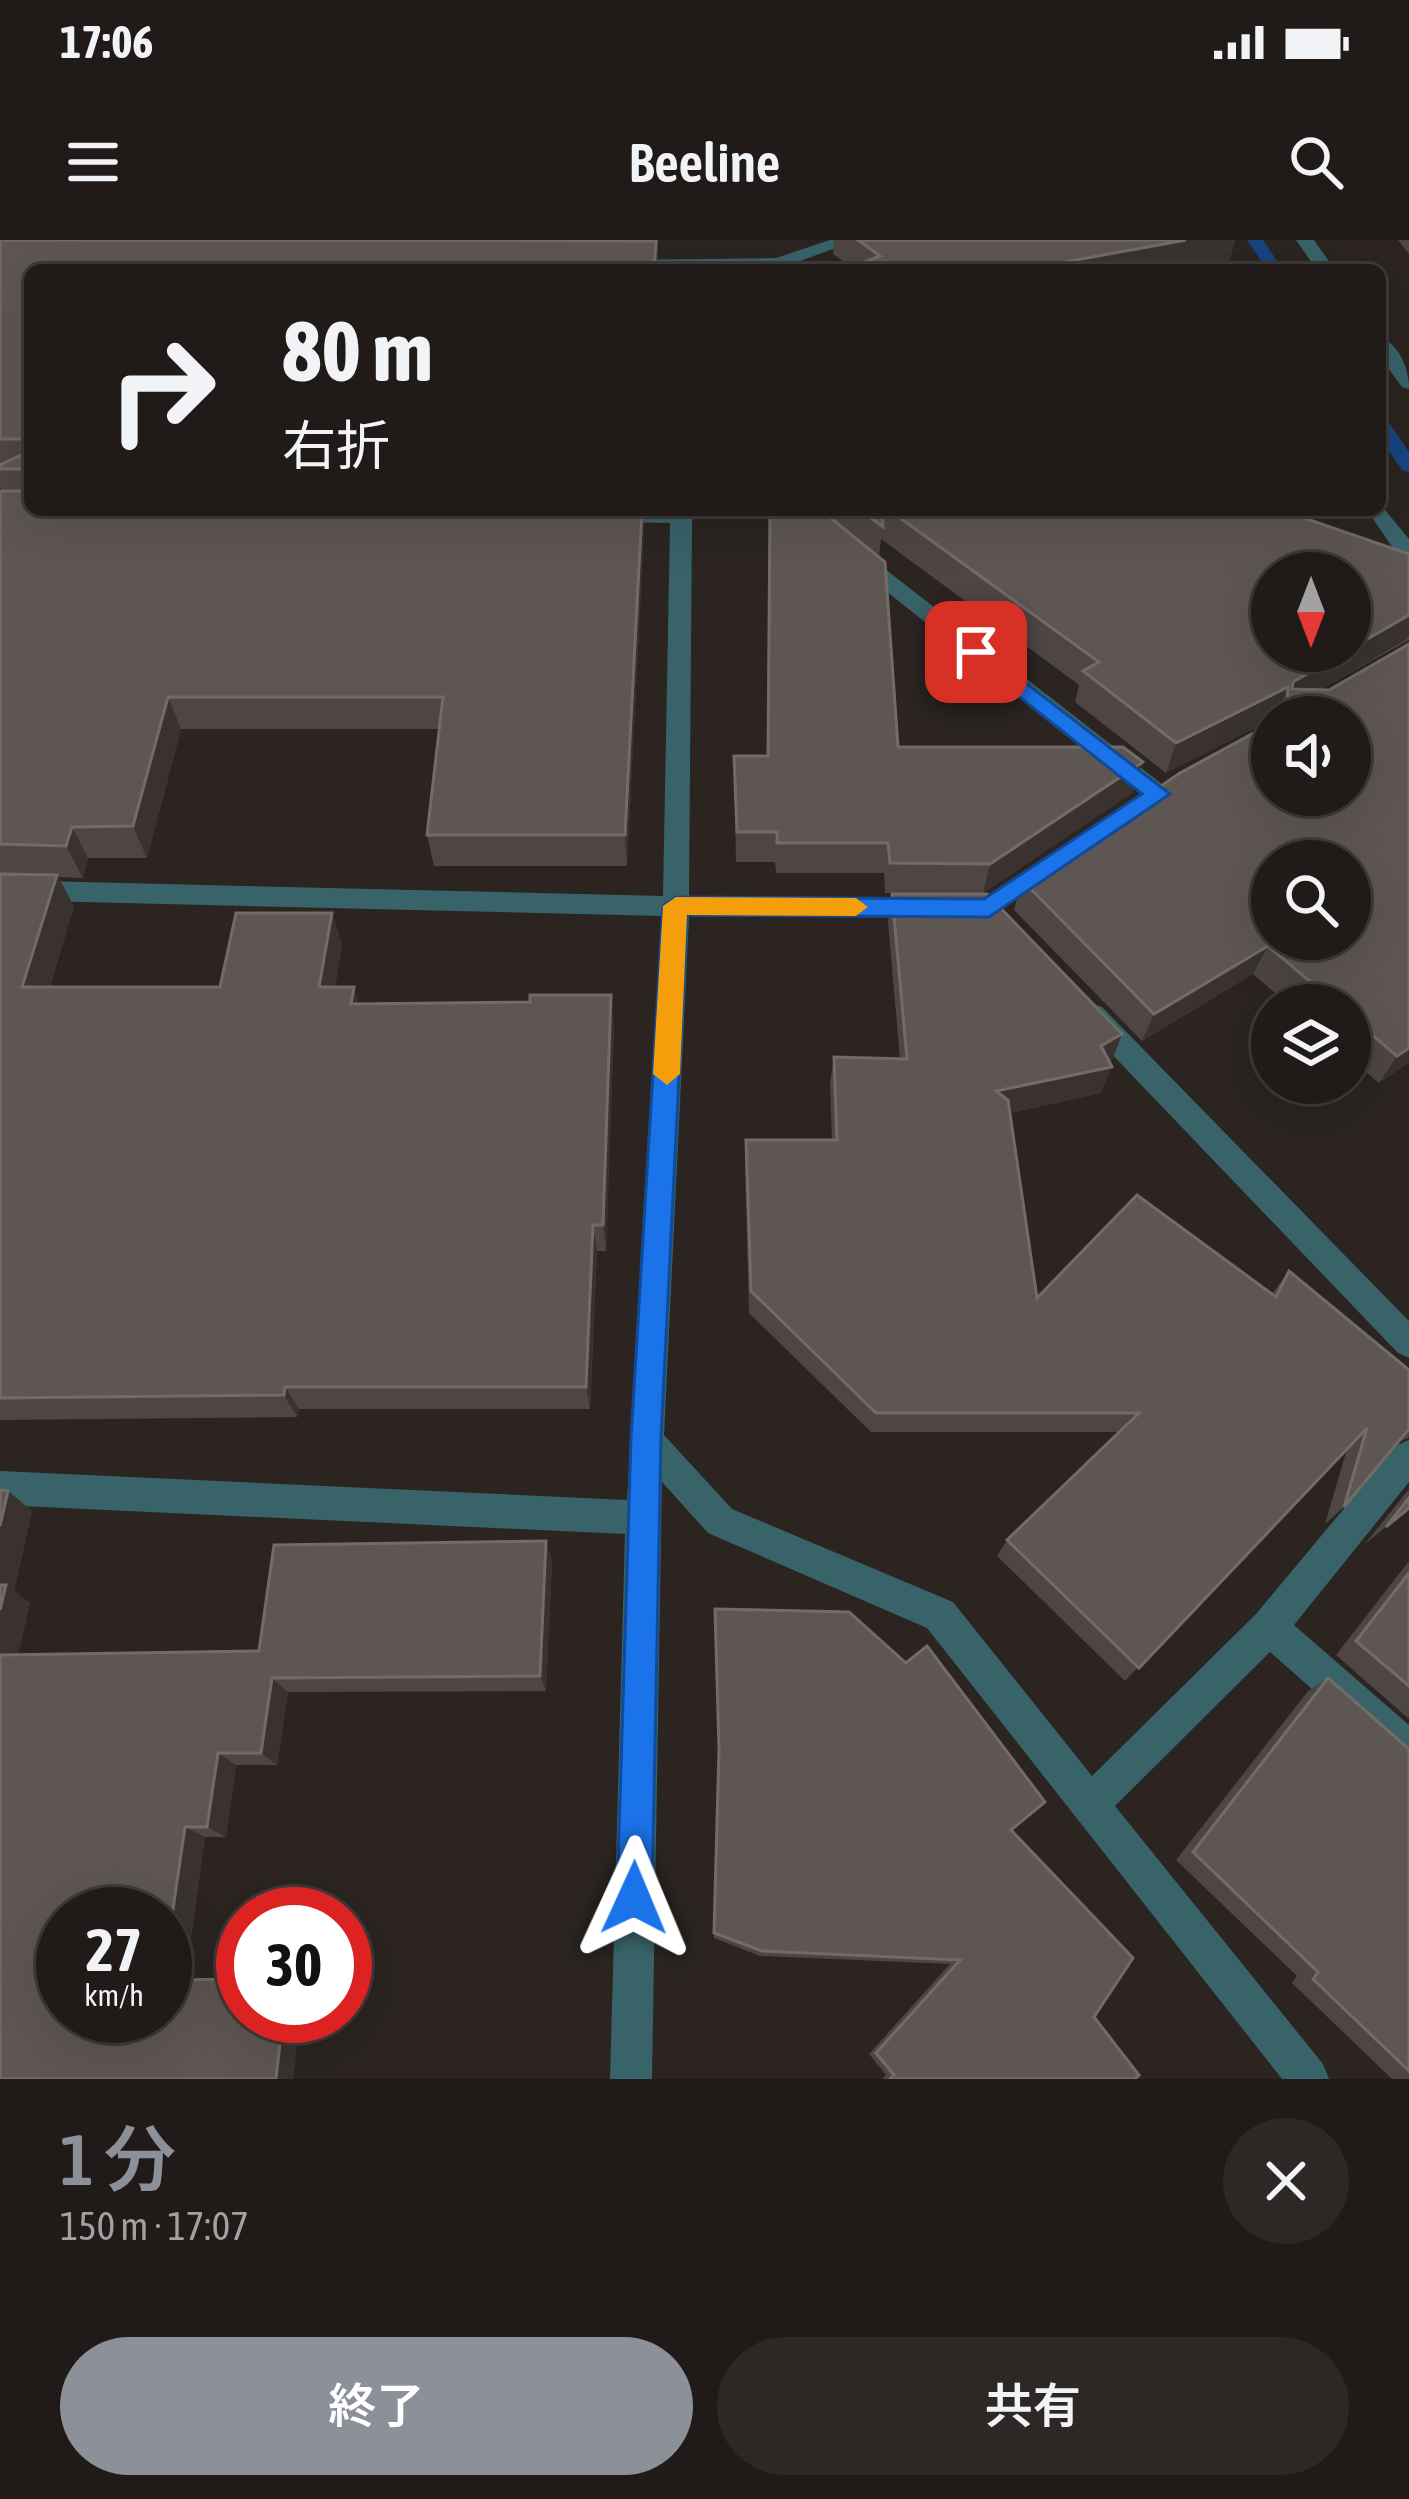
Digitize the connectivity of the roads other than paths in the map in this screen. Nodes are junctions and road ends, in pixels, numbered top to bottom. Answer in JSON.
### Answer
{"nodes":[{"id":1,"x":848,"y":240,"type":"edge"},
{"id":2,"x":772,"y":264,"type":"edge"},
{"id":3,"x":1386,"y":352,"type":"edge"},
{"id":4,"x":1409,"y":383,"type":"edge"},
{"id":5,"x":688,"y":516,"type":"edge"},
{"id":6,"x":803,"y":516,"type":"edge"},
{"id":7,"x":1382,"y":516,"type":"edge"},
{"id":8,"x":1409,"y":555,"type":"edge"},
{"id":9,"x":1159,"y":795,"type":"edge"},
{"id":10,"x":1083,"y":845,"type":"edge"},
{"id":11,"x":0,"y":890,"type":"edge"},
{"id":12,"x":676,"y":906,"type":"junction"},
{"id":13,"x":1070,"y":992,"type":"edge"},
{"id":14,"x":1409,"y":1343,"type":"edge"},
{"id":15,"x":646,"y":1438,"type":"junction"},
{"id":16,"x":1409,"y":1456,"type":"edge"},
{"id":17,"x":0,"y":1489,"type":"edge"},
{"id":18,"x":643,"y":1518,"type":"junction"},
{"id":19,"x":1269,"y":1627,"type":"junction"},
{"id":20,"x":1409,"y":1750,"type":"edge"},
{"id":21,"x":1090,"y":1804,"type":"junction"},
{"id":22,"x":631,"y":2079,"type":"edge"},
{"id":23,"x":1308,"y":2079,"type":"edge"}],
"edges":[{"from":1,"to":2,"type":"street"},
{"from":3,"to":4,"type":"street"},
{"from":5,"to":12,"type":"street"},
{"from":6,"to":9,"type":"street"},
{"from":7,"to":8,"type":"street"},
{"from":10,"to":12,"type":"street"},
{"from":11,"to":12,"type":"street"},
{"from":12,"to":15,"type":"street"},
{"from":13,"to":14,"type":"street"},
{"from":15,"to":18,"type":"street"},
{"from":15,"to":21,"type":"street"},
{"from":16,"to":19,"type":"street"},
{"from":17,"to":18,"type":"street"},
{"from":18,"to":22,"type":"street"},
{"from":19,"to":20,"type":"street"},
{"from":19,"to":21,"type":"street"},
{"from":21,"to":23,"type":"street"}]}
